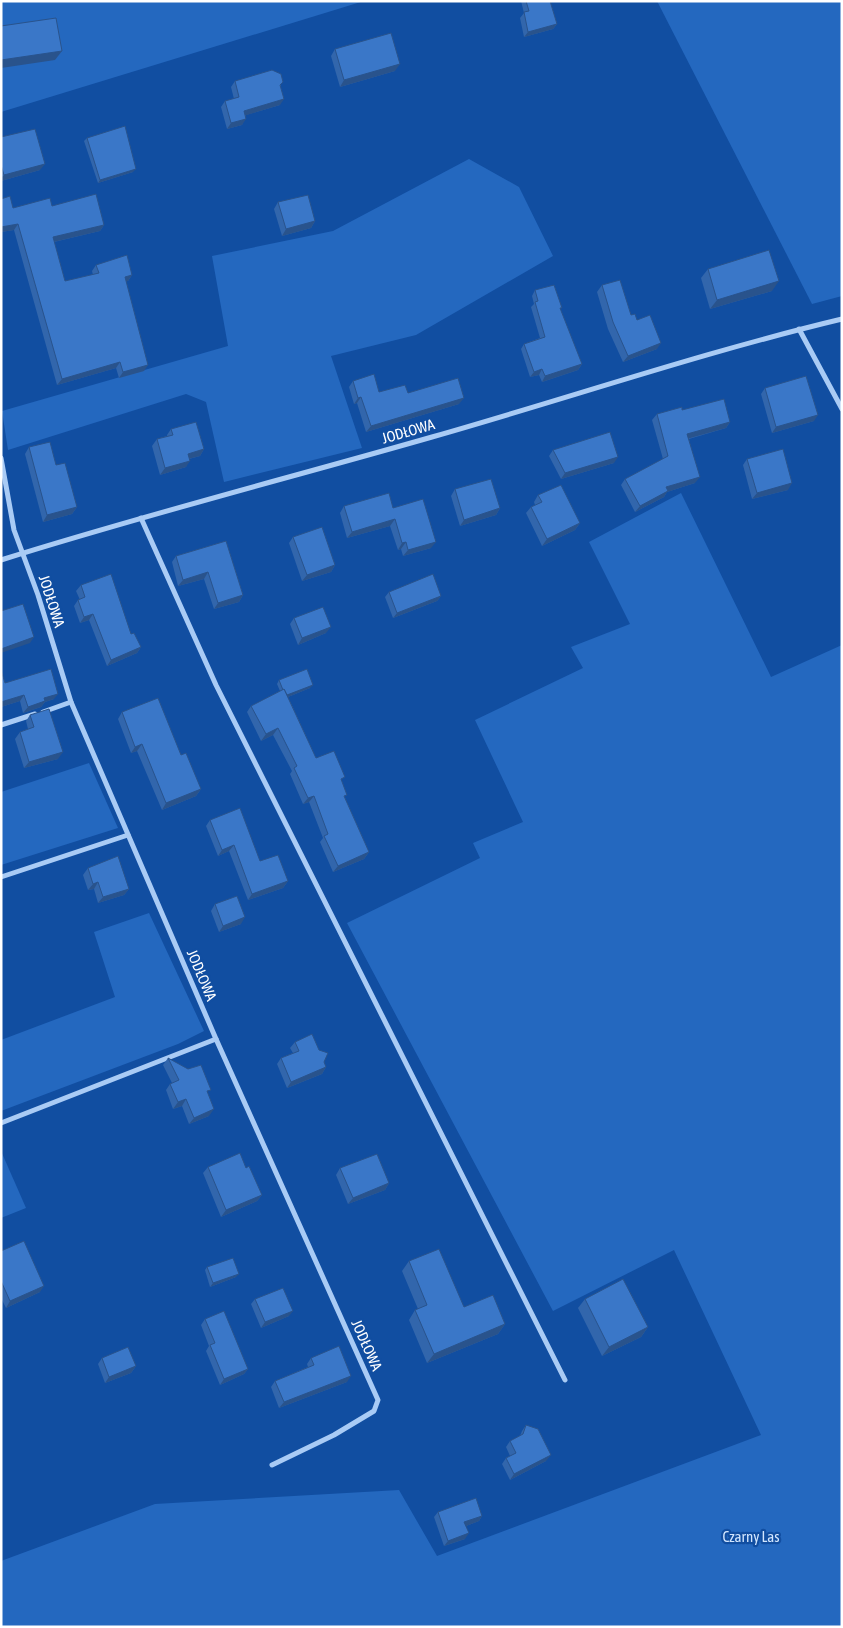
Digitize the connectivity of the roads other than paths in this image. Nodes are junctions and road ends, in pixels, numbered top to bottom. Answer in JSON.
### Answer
{"nodes":[{"id":1,"x":842,"y":319,"type":"edge"},
{"id":2,"x":799,"y":329,"type":"junction"},
{"id":3,"x":842,"y":410,"type":"edge"},
{"id":4,"x":1,"y":458,"type":"edge"},
{"id":5,"x":141,"y":518,"type":"junction"},
{"id":6,"x":22,"y":553,"type":"junction"},
{"id":7,"x":1,"y":560,"type":"edge"},
{"id":8,"x":71,"y":702,"type":"junction"},
{"id":9,"x":1,"y":725,"type":"edge"},
{"id":10,"x":128,"y":835,"type":"junction"},
{"id":11,"x":1,"y":877,"type":"edge"},
{"id":12,"x":216,"y":1039,"type":"junction"},
{"id":13,"x":1,"y":1123,"type":"edge"},
{"id":14,"x":565,"y":1380,"type":"dead end"},
{"id":15,"x":272,"y":1465,"type":"dead end"}],
"edges":[{"from":1,"to":2,"type":"street","name":"JODŁOWA"},
{"from":2,"to":3,"type":"street"},
{"from":2,"to":5,"type":"street","name":"JODŁOWA"},
{"from":4,"to":6,"type":"street","name":"JODŁOWA"},
{"from":5,"to":6,"type":"street","name":"JODŁOWA"},
{"from":5,"to":14,"type":"street"},
{"from":6,"to":7,"type":"street","name":"JODŁOWA"},
{"from":6,"to":8,"type":"street","name":"JODŁOWA"},
{"from":8,"to":9,"type":"street"},
{"from":8,"to":10,"type":"street","name":"JODŁOWA"},
{"from":10,"to":11,"type":"street"},
{"from":10,"to":12,"type":"street","name":"JODŁOWA"},
{"from":12,"to":13,"type":"street"},
{"from":12,"to":15,"type":"street","name":"JODŁOWA"}]}
